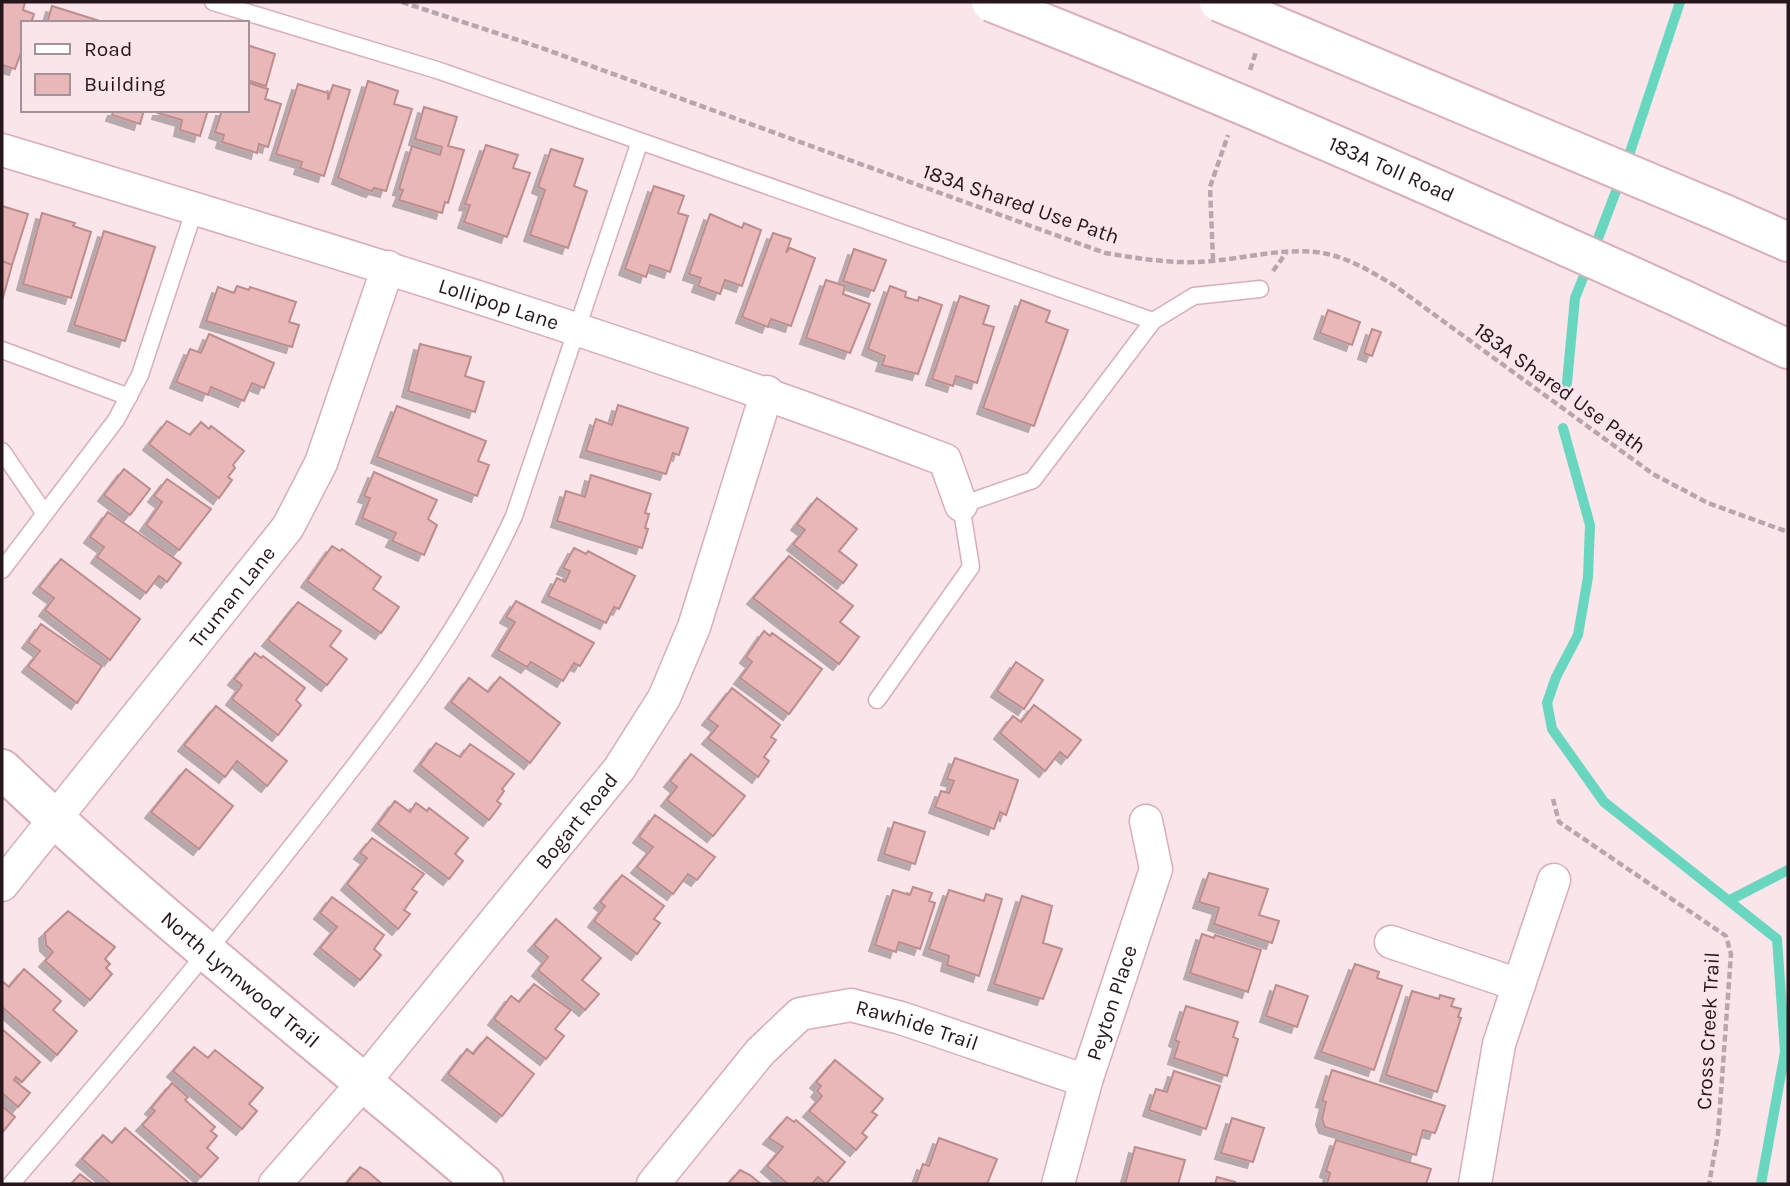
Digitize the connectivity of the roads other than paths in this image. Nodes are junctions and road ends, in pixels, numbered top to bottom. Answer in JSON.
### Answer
{"nodes":[{"id":1,"x":214,"y":2,"type":"edge"},
{"id":2,"x":991,"y":2,"type":"edge"},
{"id":3,"x":1219,"y":2,"type":"edge"},
{"id":4,"x":639,"y":141,"type":"junction"},
{"id":5,"x":2,"y":150,"type":"edge"},
{"id":6,"x":195,"y":208,"type":"junction"},
{"id":7,"x":1788,"y":243,"type":"edge"},
{"id":8,"x":388,"y":267,"type":"junction"},
{"id":9,"x":1260,"y":289,"type":"dead end"},
{"id":10,"x":1153,"y":321,"type":"junction"},
{"id":11,"x":576,"y":330,"type":"junction"},
{"id":12,"x":1788,"y":349,"type":"edge"},
{"id":13,"x":2,"y":350,"type":"edge"},
{"id":14,"x":766,"y":392,"type":"junction"},
{"id":15,"x":128,"y":397,"type":"junction"},
{"id":16,"x":2,"y":452,"type":"edge"},
{"id":17,"x":961,"y":505,"type":"junction"},
{"id":18,"x":45,"y":514,"type":"junction"},
{"id":19,"x":2,"y":570,"type":"edge"},
{"id":20,"x":877,"y":700,"type":"dead end"},
{"id":21,"x":2,"y":769,"type":"edge"},
{"id":22,"x":56,"y":821,"type":"junction"},
{"id":23,"x":1146,"y":821,"type":"dead end"},
{"id":24,"x":1554,"y":880,"type":"dead end"},
{"id":25,"x":2,"y":885,"type":"edge"},
{"id":26,"x":1391,"y":942,"type":"dead end"},
{"id":27,"x":208,"y":953,"type":"junction"},
{"id":28,"x":1519,"y":985,"type":"junction"},
{"id":29,"x":1086,"y":1081,"type":"junction"},
{"id":30,"x":364,"y":1082,"type":"junction"},
{"id":31,"x":11,"y":1184,"type":"edge"},
{"id":32,"x":275,"y":1184,"type":"edge"},
{"id":33,"x":484,"y":1184,"type":"edge"},
{"id":34,"x":653,"y":1184,"type":"edge"},
{"id":35,"x":1058,"y":1184,"type":"edge"},
{"id":36,"x":1475,"y":1184,"type":"edge"}],
"edges":[{"from":1,"to":4,"type":"lane"},
{"from":2,"to":12,"type":"main road","name":"183A Toll Road","bridge":true},
{"from":3,"to":7,"type":"main road","bridge":true},
{"from":4,"to":10,"type":"lane"},
{"from":4,"to":11,"type":"lane"},
{"from":5,"to":6,"type":"street","name":"Lollipop Lane"},
{"from":6,"to":8,"type":"street","name":"Lollipop Lane"},
{"from":6,"to":15,"type":"lane"},
{"from":8,"to":11,"type":"street","name":"Lollipop Lane"},
{"from":8,"to":22,"type":"street","name":"Truman Lane"},
{"from":9,"to":10,"type":"lane"},
{"from":10,"to":17,"type":"lane"},
{"from":11,"to":14,"type":"street","name":"Lollipop Lane"},
{"from":11,"to":27,"type":"lane"},
{"from":13,"to":15,"type":"lane"},
{"from":14,"to":17,"type":"street","name":"Lollipop Lane"},
{"from":14,"to":30,"type":"street","name":"Bogart Road"},
{"from":15,"to":18,"type":"lane"},
{"from":16,"to":18,"type":"lane"},
{"from":17,"to":20,"type":"lane"},
{"from":18,"to":19,"type":"lane"},
{"from":21,"to":22,"type":"main road","name":"North Lynnwood Trail"},
{"from":22,"to":25,"type":"street","name":"Truman Lane"},
{"from":22,"to":27,"type":"main road","name":"North Lynnwood Trail"},
{"from":23,"to":29,"type":"street","name":"Peyton Place"},
{"from":24,"to":28,"type":"street"},
{"from":26,"to":28,"type":"street"},
{"from":27,"to":30,"type":"main road","name":"North Lynnwood Trail"},
{"from":27,"to":31,"type":"lane"},
{"from":28,"to":36,"type":"street"},
{"from":29,"to":34,"type":"street","name":"Rawhide Trail"},
{"from":29,"to":35,"type":"street","name":"Peyton Place"},
{"from":30,"to":32,"type":"street","name":"Bogart Road"},
{"from":30,"to":33,"type":"main road","name":"North Lynnwood Trail"}]}
